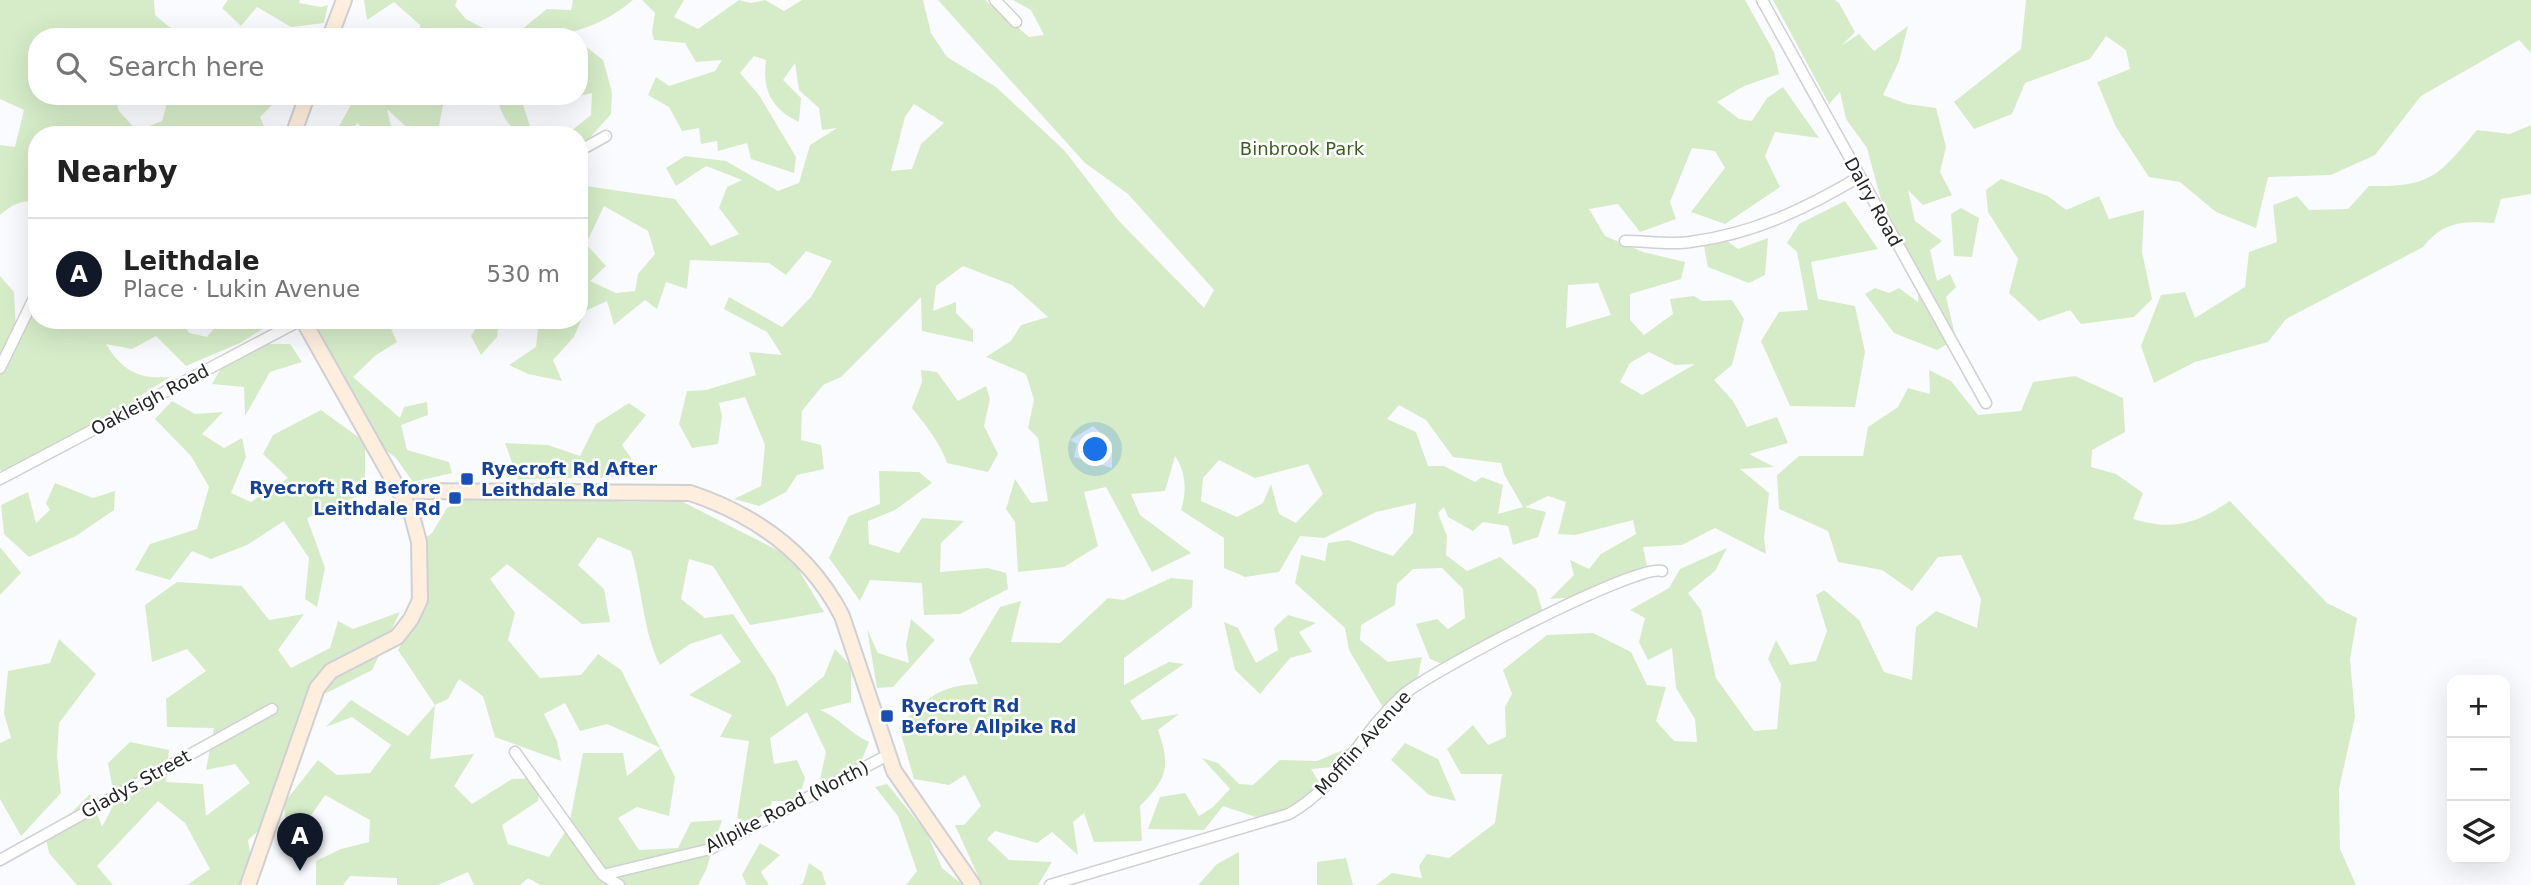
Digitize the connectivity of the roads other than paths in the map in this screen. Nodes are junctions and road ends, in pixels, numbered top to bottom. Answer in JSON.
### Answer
{"nodes":[{"id":1,"x":344,"y":0,"type":"edge"},
{"id":2,"x":995,"y":0,"type":"edge"},
{"id":3,"x":1762,"y":0,"type":"edge"},
{"id":4,"x":1016,"y":22,"type":"dead end"},
{"id":5,"x":333,"y":28,"type":"edge"},
{"id":6,"x":304,"y":105,"type":"edge"},
{"id":7,"x":296,"y":126,"type":"edge"},
{"id":8,"x":606,"y":136,"type":"dead end"},
{"id":9,"x":588,"y":146,"type":"edge"},
{"id":10,"x":1859,"y":177,"type":"junction"},
{"id":11,"x":1625,"y":241,"type":"dead end"},
{"id":12,"x":28,"y":310,"type":"edge"},
{"id":13,"x":285,"y":329,"type":"edge"},
{"id":14,"x":307,"y":329,"type":"edge"},
{"id":15,"x":0,"y":368,"type":"edge"},
{"id":16,"x":1986,"y":403,"type":"dead end"},
{"id":17,"x":0,"y":479,"type":"edge"},
{"id":18,"x":402,"y":491,"type":"junction"},
{"id":19,"x":1662,"y":571,"type":"dead end"},
{"id":20,"x":272,"y":709,"type":"dead end"},
{"id":21,"x":515,"y":752,"type":"dead end"},
{"id":22,"x":888,"y":755,"type":"junction"},
{"id":23,"x":0,"y":860,"type":"edge"},
{"id":24,"x":603,"y":875,"type":"junction"},
{"id":25,"x":248,"y":885,"type":"edge"},
{"id":26,"x":619,"y":885,"type":"edge"},
{"id":27,"x":972,"y":885,"type":"edge"},
{"id":28,"x":1050,"y":885,"type":"edge"}],
"edges":[{"from":1,"to":5,"type":"street"},
{"from":2,"to":4,"type":"street"},
{"from":3,"to":10,"type":"street","name":"Dalry Road"},
{"from":6,"to":7,"type":"street"},
{"from":8,"to":9,"type":"street"},
{"from":10,"to":11,"type":"street"},
{"from":10,"to":16,"type":"street","name":"Dalry Road"},
{"from":12,"to":15,"type":"street"},
{"from":13,"to":17,"type":"street","name":"Oakleigh Road"},
{"from":14,"to":18,"type":"street"},
{"from":18,"to":22,"type":"street"},
{"from":18,"to":25,"type":"street"},
{"from":19,"to":28,"type":"street","name":"Mofflin Avenue"},
{"from":20,"to":23,"type":"street","name":"Gladys Street"},
{"from":21,"to":24,"type":"street"},
{"from":22,"to":24,"type":"street","name":"Allpike Road (North)"},
{"from":22,"to":27,"type":"street"},
{"from":24,"to":26,"type":"street"}]}
